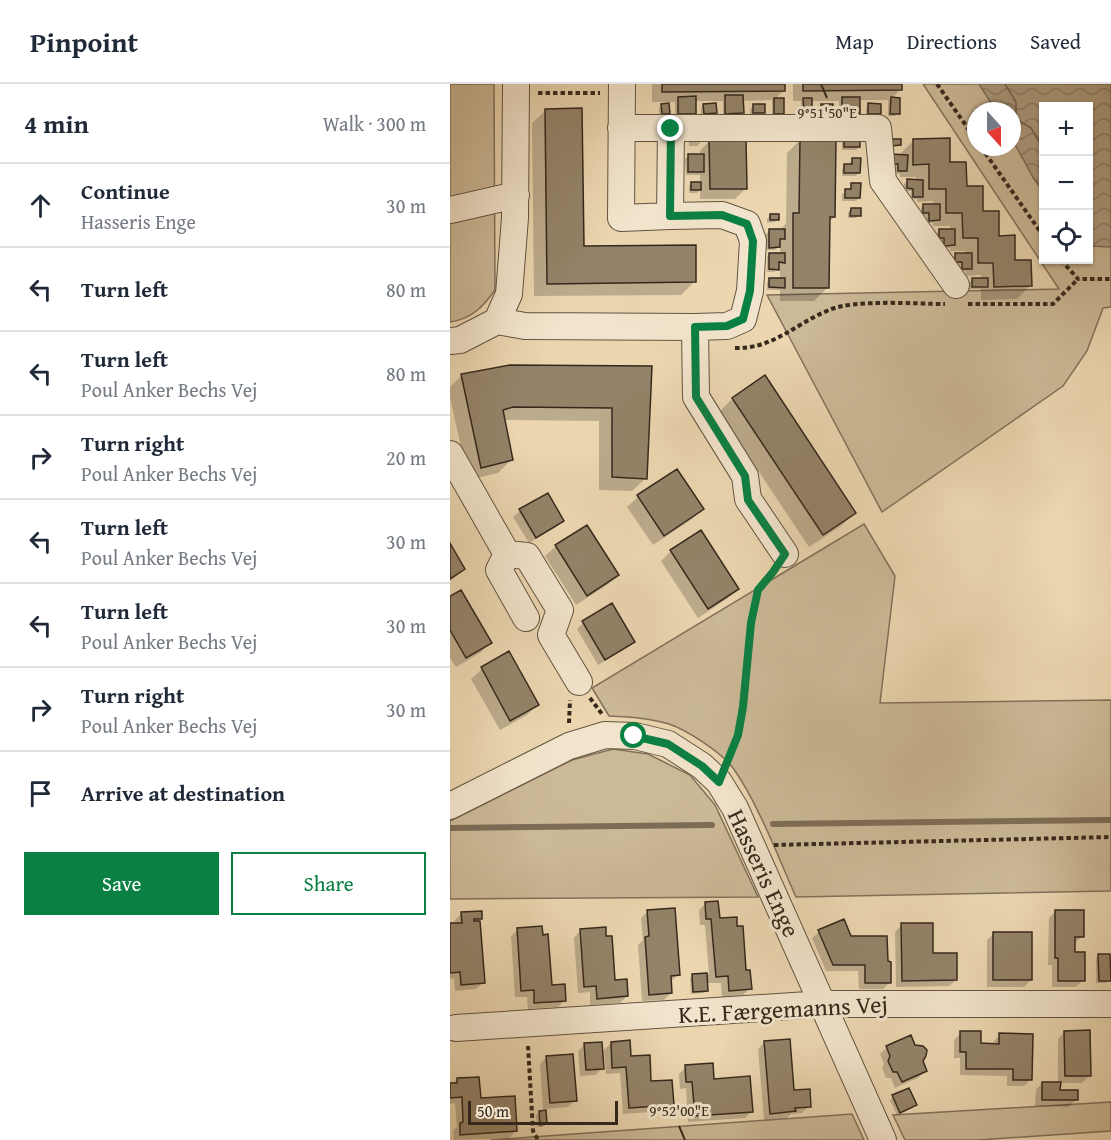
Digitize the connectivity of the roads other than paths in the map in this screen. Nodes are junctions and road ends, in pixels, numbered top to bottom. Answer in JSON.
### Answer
{"nodes":[{"id":1,"x":516,"y":88,"type":"edge"},
{"id":2,"x":622,"y":89,"type":"edge"},
{"id":3,"x":621,"y":128,"type":"junction"},
{"id":4,"x":671,"y":129,"type":"junction"},
{"id":5,"x":516,"y":195,"type":"junction"},
{"id":6,"x":450,"y":210,"type":"edge"},
{"id":7,"x":670,"y":216,"type":"junction"},
{"id":8,"x":953,"y":298,"type":"road end"},
{"id":9,"x":497,"y":321,"type":"junction"},
{"id":10,"x":695,"y":327,"type":"junction"},
{"id":11,"x":450,"y":341,"type":"edge"},
{"id":12,"x":450,"y":454,"type":"edge"},
{"id":13,"x":507,"y":554,"type":"junction"},
{"id":14,"x":785,"y":554,"type":"road end"},
{"id":15,"x":526,"y":618,"type":"dead end"},
{"id":16,"x":579,"y":682,"type":"road end"},
{"id":17,"x":450,"y":806,"type":"edge"},
{"id":18,"x":823,"y":1004,"type":"junction"},
{"id":19,"x":1111,"y":1004,"type":"edge"},
{"id":20,"x":456,"y":1029,"type":"dead end"},
{"id":21,"x":883,"y":1140,"type":"edge"}],
"edges":[{"from":1,"to":5,"type":"street"},
{"from":2,"to":3,"type":"street"},
{"from":3,"to":4,"type":"street"},
{"from":3,"to":7,"type":"street"},
{"from":4,"to":7,"type":"street"},
{"from":4,"to":8,"type":"street"},
{"from":5,"to":6,"type":"street"},
{"from":5,"to":9,"type":"street"},
{"from":7,"to":10,"type":"street"},
{"from":9,"to":10,"type":"street"},
{"from":9,"to":11,"type":"street"},
{"from":10,"to":14,"type":"street"},
{"from":12,"to":13,"type":"street"},
{"from":13,"to":15,"type":"street"},
{"from":13,"to":16,"type":"street"},
{"from":17,"to":18,"type":"street","name":"Hasseris Enge"},
{"from":18,"to":19,"type":"street","name":"K.E. Færgemanns Vej"},
{"from":18,"to":20,"type":"street","name":"K.E. Færgemanns Vej"},
{"from":18,"to":21,"type":"street","name":"Hasseris Enge"}]}
